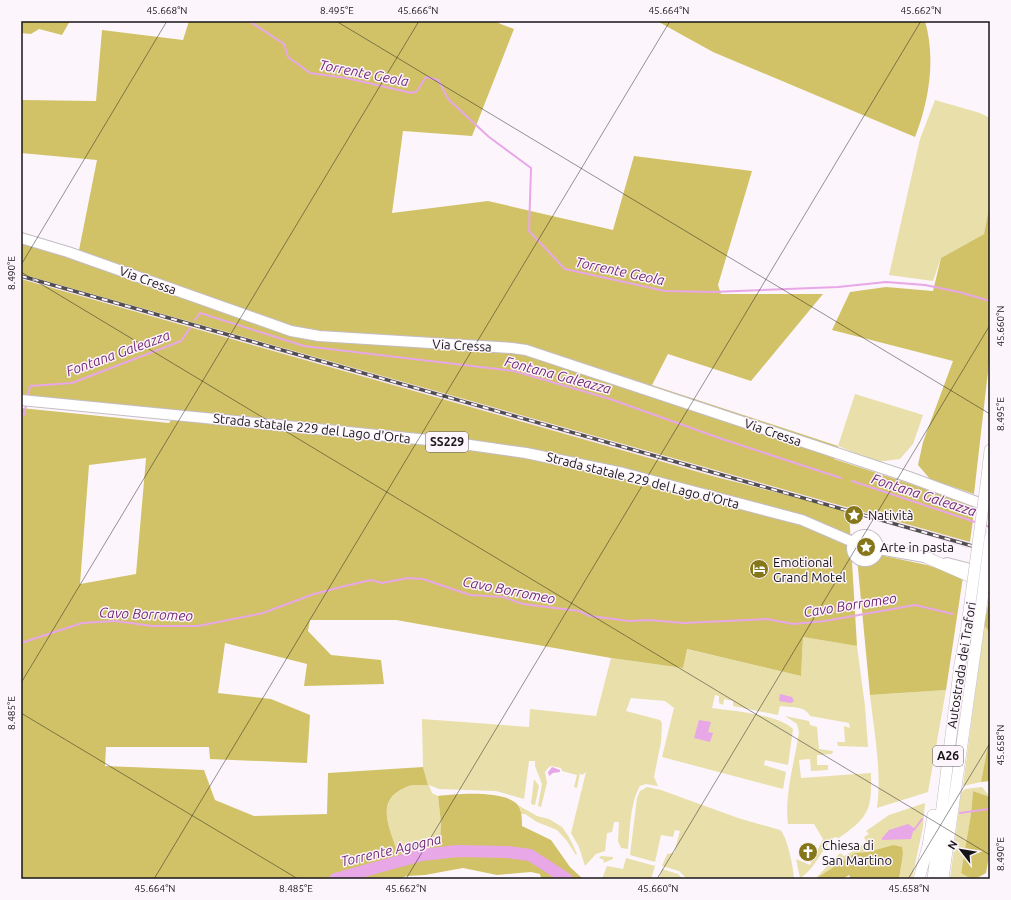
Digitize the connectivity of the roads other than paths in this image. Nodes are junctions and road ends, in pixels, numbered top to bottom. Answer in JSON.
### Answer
{"nodes":[{"id":1,"x":21,"y":238,"type":"edge"},
{"id":2,"x":25,"y":401,"type":"edge"},
{"id":3,"x":990,"y":450,"type":"edge"},
{"id":4,"x":990,"y":507,"type":"edge"},
{"id":5,"x":990,"y":539,"type":"edge"},
{"id":6,"x":853,"y":542,"type":"junction"},
{"id":7,"x":879,"y":549,"type":"junction"},
{"id":8,"x":923,"y":556,"type":"junction"},
{"id":9,"x":990,"y":574,"type":"edge"},
{"id":10,"x":990,"y":593,"type":"edge"},
{"id":11,"x":972,"y":636,"type":"junction"},
{"id":12,"x":960,"y":664,"type":"junction"},
{"id":13,"x":919,"y":879,"type":"edge"},
{"id":14,"x":933,"y":879,"type":"edge"},
{"id":15,"x":943,"y":879,"type":"edge"}],
"edges":[{"from":1,"to":4,"type":"main road","name":"Via Cressa"},
{"from":2,"to":6,"type":"main road","name":"Strada statale 229 del Lago d'Orta","number":"SS229"},
{"from":3,"to":11,"type":"highway","name":"Autostrada dei Trafori","number":"A26","bridge":true},
{"from":5,"to":11,"type":"highway","name":"Autostrada dei Trafori","number":"A26","bridge":true},
{"from":6,"to":7,"type":"main road"},
{"from":6,"to":7,"type":"main road"},
{"from":7,"to":8,"type":"main road"},
{"from":8,"to":9,"type":"main road"},
{"from":8,"to":10,"type":"highway"},
{"from":11,"to":12,"type":"highway","name":"Autostrada dei Trafori","number":"A26"},
{"from":11,"to":15,"type":"highway","name":"Autostrada dei Trafori","number":"A26"},
{"from":12,"to":13,"type":"highway"},
{"from":12,"to":14,"type":"highway","name":"Autostrada dei Trafori","number":"A26"}]}
